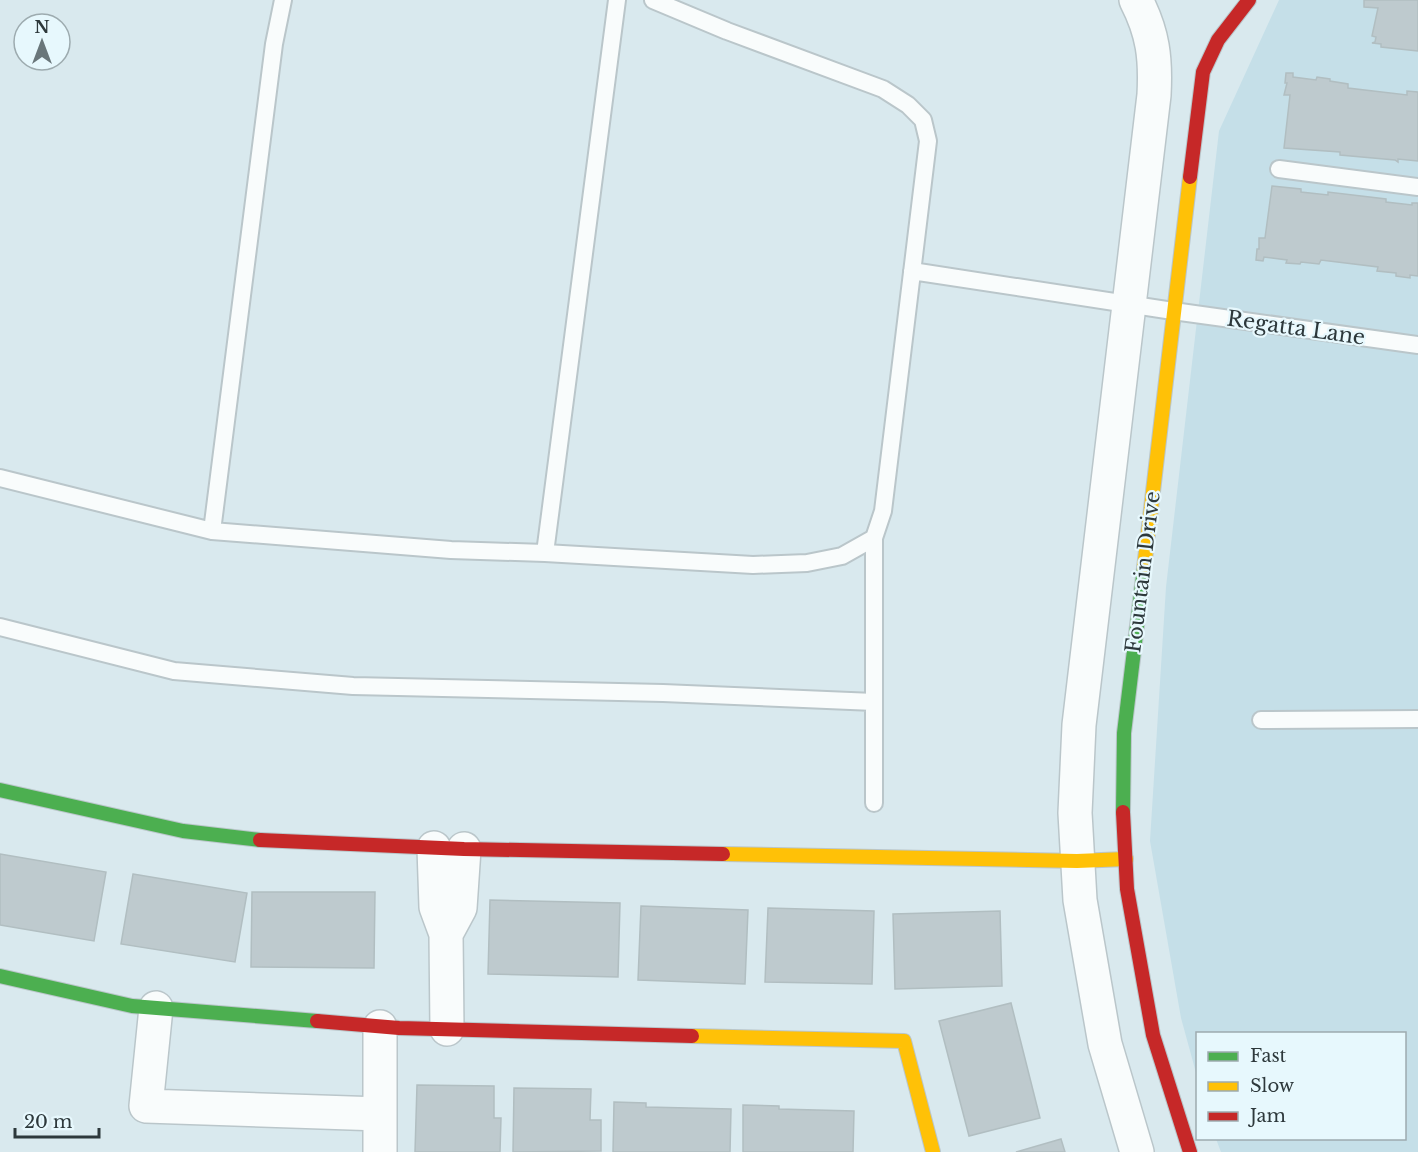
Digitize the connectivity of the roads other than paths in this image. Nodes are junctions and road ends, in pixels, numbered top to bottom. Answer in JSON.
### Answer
{"nodes":[{"id":1,"x":283,"y":0,"type":"edge"},
{"id":2,"x":617,"y":0,"type":"edge"},
{"id":3,"x":653,"y":0,"type":"edge"},
{"id":4,"x":1136,"y":0,"type":"edge"},
{"id":5,"x":1249,"y":0,"type":"edge"},
{"id":6,"x":1279,"y":169,"type":"dead end"},
{"id":7,"x":1418,"y":187,"type":"edge"},
{"id":8,"x":912,"y":271,"type":"junction"},
{"id":9,"x":1129,"y":304,"type":"junction"},
{"id":10,"x":1173,"y":311,"type":"junction"},
{"id":11,"x":1418,"y":345,"type":"edge"},
{"id":12,"x":1,"y":482,"type":"edge"},
{"id":13,"x":212,"y":531,"type":"junction"},
{"id":14,"x":874,"y":538,"type":"junction"},
{"id":15,"x":545,"y":553,"type":"junction"},
{"id":16,"x":0,"y":627,"type":"edge"},
{"id":17,"x":874,"y":702,"type":"junction"},
{"id":18,"x":1418,"y":719,"type":"edge"},
{"id":19,"x":1261,"y":720,"type":"dead end"},
{"id":20,"x":0,"y":790,"type":"edge"},
{"id":21,"x":874,"y":803,"type":"dead end"},
{"id":22,"x":449,"y":849,"type":"junction"},
{"id":23,"x":1126,"y":859,"type":"junction"},
{"id":24,"x":1077,"y":861,"type":"junction"},
{"id":25,"x":0,"y":976,"type":"edge"},
{"id":26,"x":156,"y":1008,"type":"junction"},
{"id":27,"x":380,"y":1027,"type":"junction"},
{"id":28,"x":447,"y":1029,"type":"junction"},
{"id":29,"x":380,"y":1114,"type":"junction"},
{"id":30,"x":380,"y":1152,"type":"edge"},
{"id":31,"x":933,"y":1152,"type":"edge"},
{"id":32,"x":1137,"y":1152,"type":"edge"},
{"id":33,"x":1190,"y":1152,"type":"edge"}],
"edges":[{"from":1,"to":13,"type":"lane"},
{"from":2,"to":15,"type":"lane"},
{"from":3,"to":8,"type":"lane"},
{"from":4,"to":9,"type":"street"},
{"from":5,"to":10,"type":"street","name":"Fountain Drive"},
{"from":6,"to":7,"type":"lane"},
{"from":8,"to":9,"type":"lane","name":"Regatta Lane"},
{"from":8,"to":14,"type":"lane"},
{"from":9,"to":10,"type":"lane","name":"Regatta Lane"},
{"from":9,"to":24,"type":"street"},
{"from":10,"to":11,"type":"lane","name":"Regatta Lane"},
{"from":10,"to":23,"type":"street","name":"Fountain Drive"},
{"from":12,"to":13,"type":"lane"},
{"from":13,"to":15,"type":"lane"},
{"from":14,"to":15,"type":"lane"},
{"from":14,"to":17,"type":"lane"},
{"from":16,"to":17,"type":"lane"},
{"from":17,"to":21,"type":"lane"},
{"from":18,"to":19,"type":"lane"},
{"from":20,"to":22,"type":"street"},
{"from":22,"to":24,"type":"street"},
{"from":22,"to":28,"type":"street"},
{"from":23,"to":24,"type":"street"},
{"from":23,"to":33,"type":"street","name":"Fountain Drive"},
{"from":24,"to":32,"type":"street"},
{"from":25,"to":26,"type":"street"},
{"from":26,"to":27,"type":"street"},
{"from":26,"to":29,"type":"street"},
{"from":27,"to":28,"type":"street"},
{"from":27,"to":29,"type":"street"},
{"from":28,"to":31,"type":"street"},
{"from":29,"to":30,"type":"street"}]}
